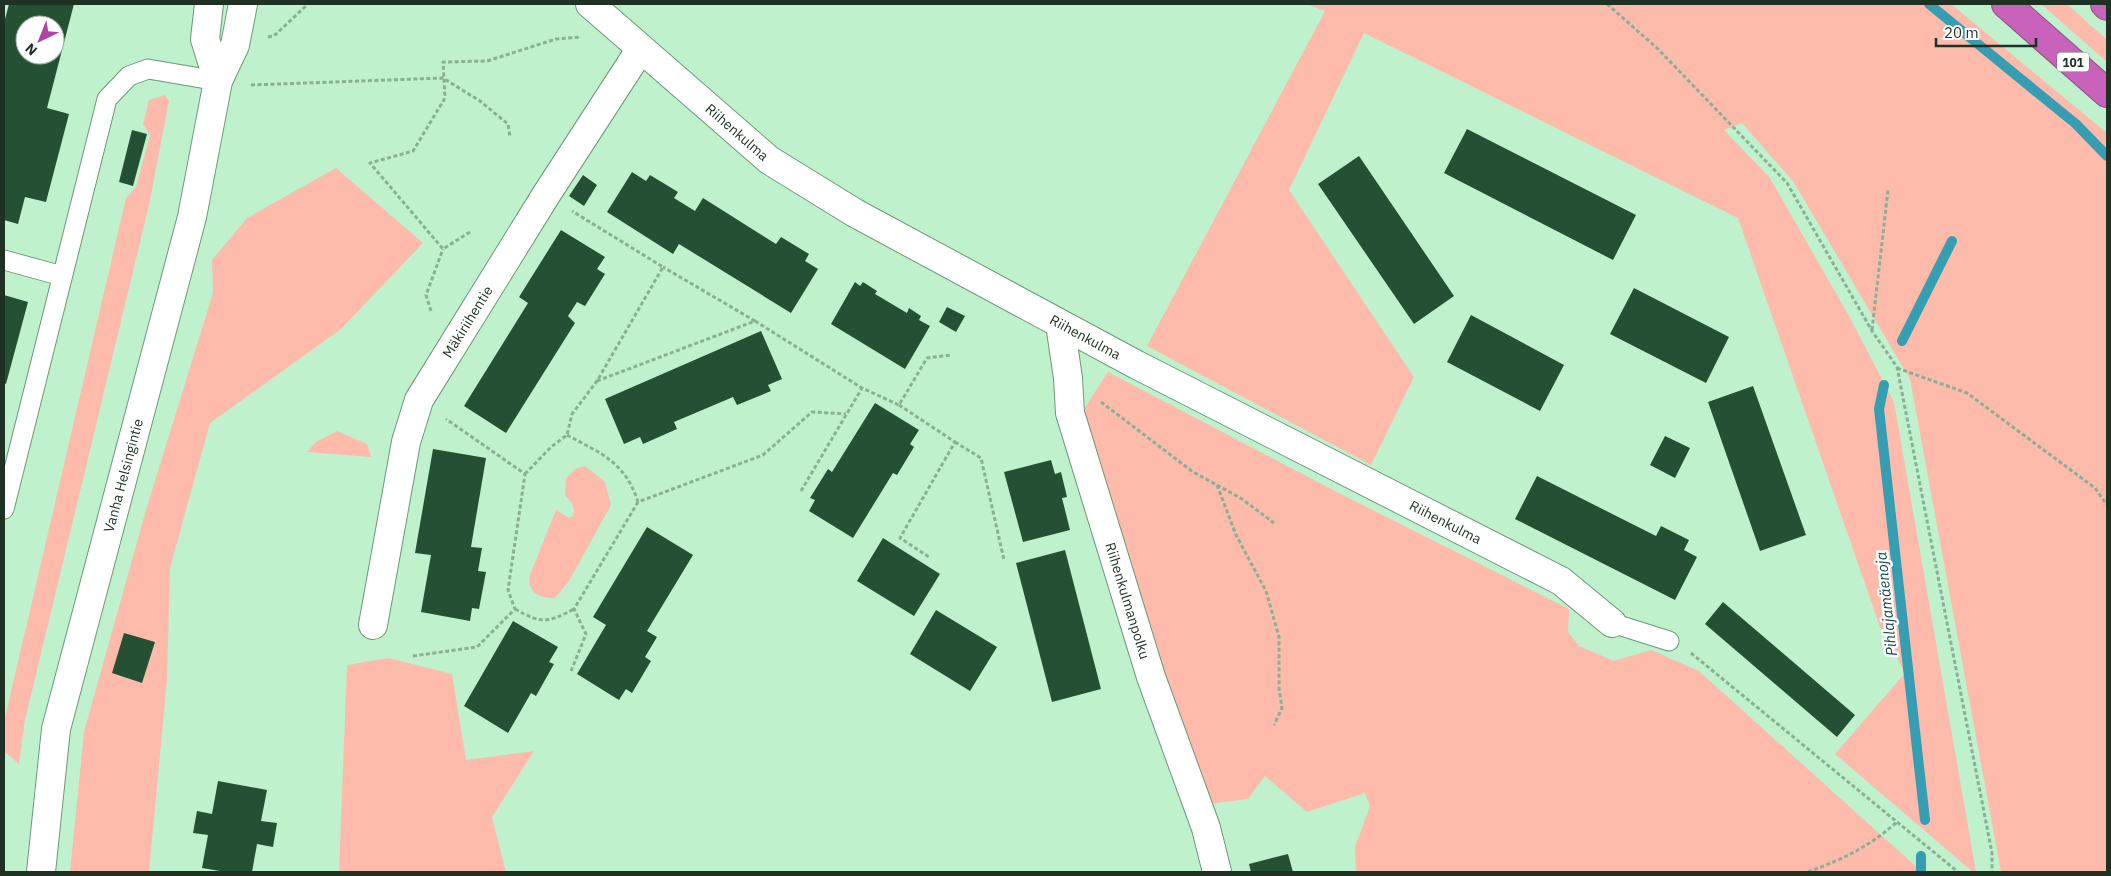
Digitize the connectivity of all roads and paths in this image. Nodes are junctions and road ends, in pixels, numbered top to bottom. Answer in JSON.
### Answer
{"nodes":[{"id":1,"x":209,"y":4,"type":"edge"},
{"id":2,"x":243,"y":4,"type":"edge"},
{"id":3,"x":308,"y":4,"type":"edge"},
{"id":4,"x":590,"y":4,"type":"edge"},
{"id":5,"x":1607,"y":4,"type":"edge"},
{"id":6,"x":2006,"y":4,"type":"edge"},
{"id":7,"x":583,"y":37,"type":"dead end"},
{"id":8,"x":265,"y":38,"type":"dead end"},
{"id":9,"x":640,"y":50,"type":"junction"},
{"id":10,"x":443,"y":78,"type":"junction"},
{"id":11,"x":218,"y":81,"type":"junction"},
{"id":12,"x":2107,"y":94,"type":"edge"},
{"id":13,"x":510,"y":137,"type":"dead end"},
{"id":14,"x":1888,"y":190,"type":"dead end"},
{"id":15,"x":546,"y":195,"type":"junction"},
{"id":16,"x":470,"y":232,"type":"dead end"},
{"id":17,"x":442,"y":249,"type":"junction"},
{"id":18,"x":4,"y":260,"type":"edge"},
{"id":19,"x":663,"y":267,"type":"junction"},
{"id":20,"x":62,"y":276,"type":"junction"},
{"id":21,"x":431,"y":311,"type":"dead end"},
{"id":22,"x":755,"y":322,"type":"junction"},
{"id":23,"x":1060,"y":324,"type":"junction"},
{"id":24,"x":1872,"y":331,"type":"junction"},
{"id":25,"x":952,"y":355,"type":"dead end"},
{"id":26,"x":1897,"y":367,"type":"junction"},
{"id":27,"x":1068,"y":378,"type":"junction"},
{"id":28,"x":597,"y":381,"type":"junction"},
{"id":29,"x":862,"y":388,"type":"junction"},
{"id":30,"x":419,"y":400,"type":"junction"},
{"id":31,"x":898,"y":405,"type":"junction"},
{"id":32,"x":846,"y":414,"type":"junction"},
{"id":33,"x":567,"y":436,"type":"junction"},
{"id":34,"x":955,"y":442,"type":"junction"},
{"id":35,"x":525,"y":474,"type":"junction"},
{"id":36,"x":1217,"y":484,"type":"junction"},
{"id":37,"x":801,"y":491,"type":"dead end"},
{"id":38,"x":638,"y":502,"type":"junction"},
{"id":39,"x":2107,"y":504,"type":"edge"},
{"id":40,"x":4,"y":509,"type":"edge"},
{"id":41,"x":1274,"y":523,"type":"dead end"},
{"id":42,"x":929,"y":557,"type":"dead end"},
{"id":43,"x":1004,"y":560,"type":"dead end"},
{"id":44,"x":574,"y":608,"type":"junction"},
{"id":45,"x":515,"y":609,"type":"junction"},
{"id":46,"x":1612,"y":623,"type":"joint"},
{"id":47,"x":373,"y":625,"type":"dead end"},
{"id":48,"x":1669,"y":641,"type":"joint"},
{"id":49,"x":413,"y":656,"type":"dead end"},
{"id":50,"x":571,"y":671,"type":"dead end"},
{"id":51,"x":1274,"y":725,"type":"dead end"},
{"id":52,"x":1898,"y":822,"type":"junction"},
{"id":53,"x":41,"y":872,"type":"edge"},
{"id":54,"x":1217,"y":872,"type":"edge"},
{"id":55,"x":1808,"y":872,"type":"edge"},
{"id":56,"x":1958,"y":872,"type":"edge"},
{"id":57,"x":1992,"y":872,"type":"edge"}],
"edges":[{"from":1,"to":11,"type":"street","name":"Vanha Helsingintie"},
{"from":2,"to":11,"type":"street","name":"Vanha Helsingintie"},
{"from":3,"to":8,"type":"path"},
{"from":4,"to":9,"type":"street","name":"Riihenkulma"},
{"from":5,"to":24,"type":"path"},
{"from":6,"to":12,"type":"highway","number":"101"},
{"from":7,"to":10,"type":"path"},
{"from":9,"to":15,"type":"street","name":"Mäkiriihentie"},
{"from":9,"to":23,"type":"street","name":"Riihenkulma"},
{"from":10,"to":11,"type":"path"},
{"from":10,"to":13,"type":"path"},
{"from":10,"to":17,"type":"path"},
{"from":11,"to":20,"type":"lane"},
{"from":11,"to":53,"type":"street","name":"Vanha Helsingintie"},
{"from":14,"to":24,"type":"path"},
{"from":15,"to":19,"type":"path"},
{"from":15,"to":30,"type":"street","name":"Mäkiriihentie"},
{"from":16,"to":17,"type":"path"},
{"from":17,"to":21,"type":"path"},
{"from":18,"to":20,"type":"lane"},
{"from":19,"to":22,"type":"path"},
{"from":19,"to":28,"type":"path"},
{"from":20,"to":40,"type":"lane"},
{"from":22,"to":28,"type":"path"},
{"from":22,"to":29,"type":"path"},
{"from":23,"to":27,"type":"street","name":"Riihenkulmanpolku"},
{"from":23,"to":46,"type":"street","name":"Riihenkulma"},
{"from":24,"to":26,"type":"path"},
{"from":25,"to":31,"type":"path"},
{"from":26,"to":39,"type":"path"},
{"from":26,"to":57,"type":"path"},
{"from":27,"to":36,"type":"path"},
{"from":27,"to":54,"type":"street","name":"Riihenkulmanpolku"},
{"from":28,"to":33,"type":"path"},
{"from":29,"to":31,"type":"path"},
{"from":29,"to":32,"type":"path"},
{"from":30,"to":35,"type":"path"},
{"from":30,"to":47,"type":"street","name":"Mäkiriihentie"},
{"from":31,"to":34,"type":"path"},
{"from":32,"to":37,"type":"path"},
{"from":32,"to":38,"type":"path"},
{"from":33,"to":35,"type":"path"},
{"from":33,"to":38,"type":"path"},
{"from":34,"to":42,"type":"path"},
{"from":34,"to":43,"type":"path"},
{"from":35,"to":45,"type":"path"},
{"from":36,"to":41,"type":"path"},
{"from":36,"to":51,"type":"path"},
{"from":38,"to":44,"type":"path"},
{"from":44,"to":45,"type":"path"},
{"from":44,"to":50,"type":"path"},
{"from":45,"to":49,"type":"path"},
{"from":46,"to":48,"type":"lane"},
{"from":48,"to":52,"type":"path"},
{"from":52,"to":55,"type":"path"},
{"from":52,"to":56,"type":"path"}]}
